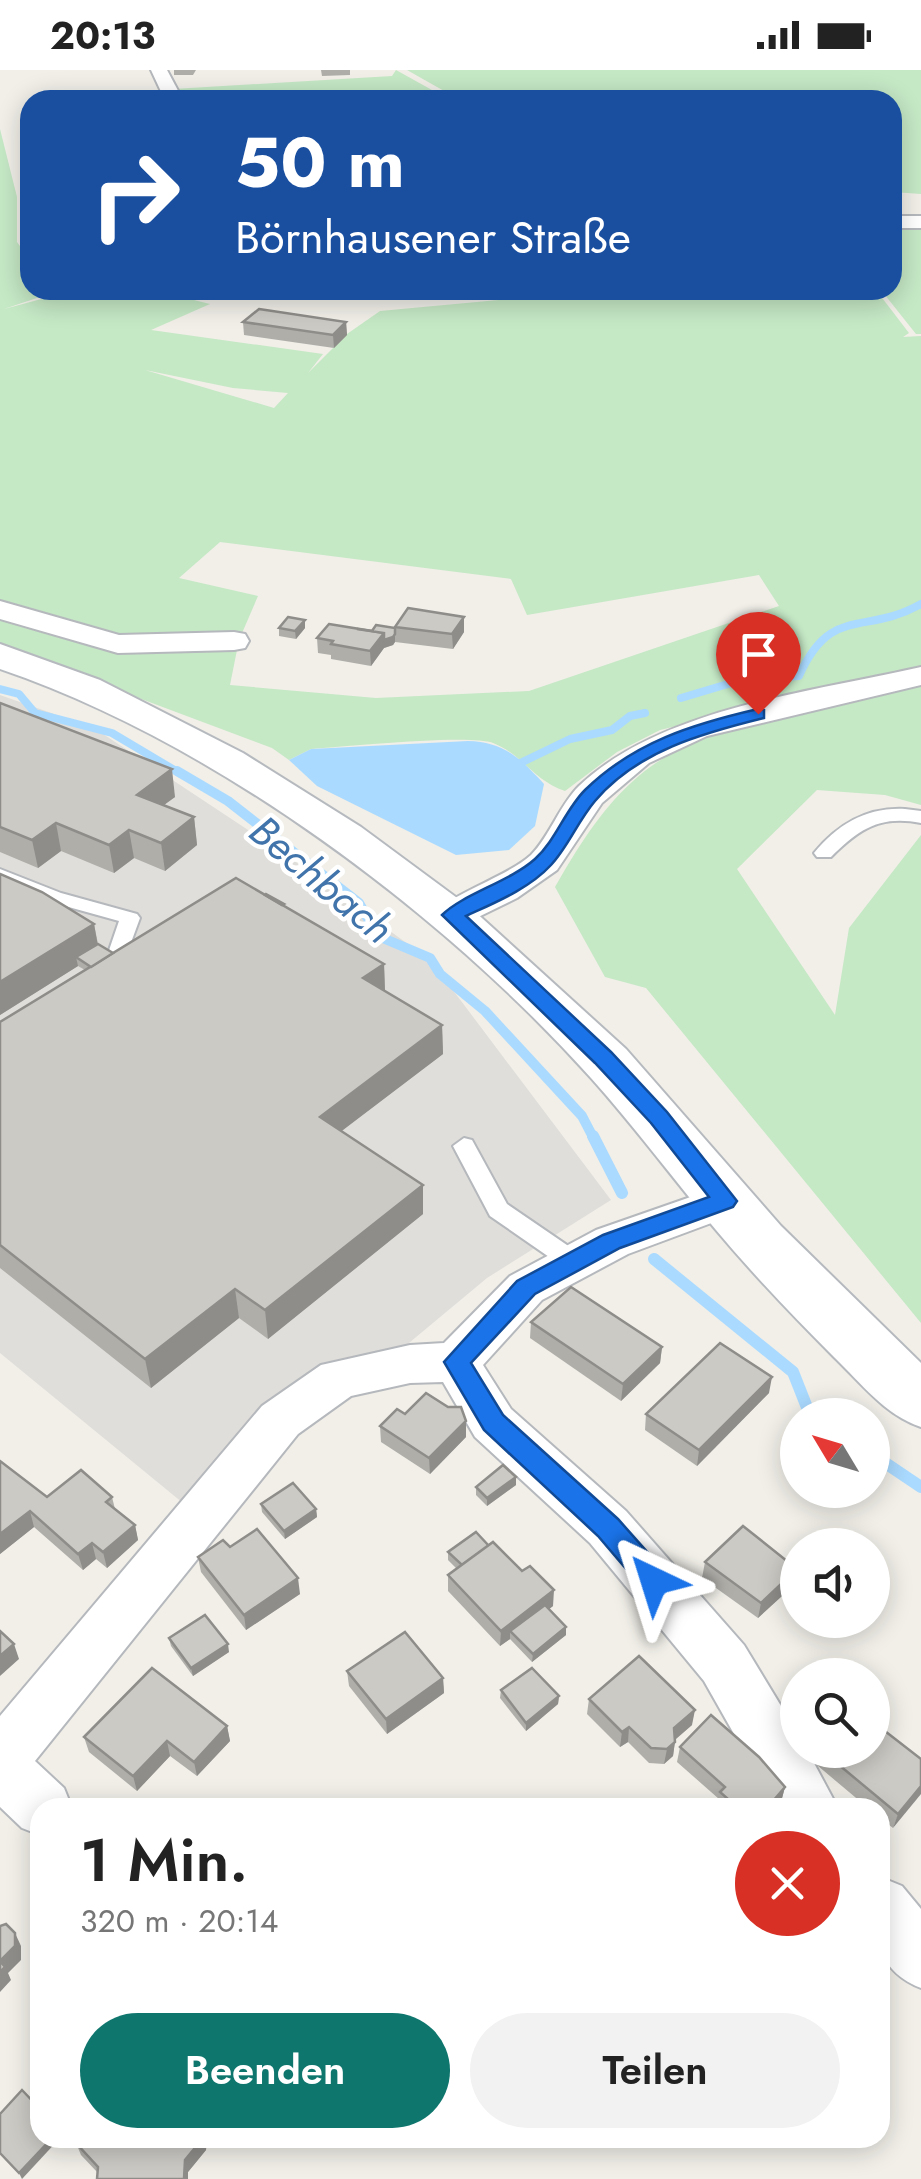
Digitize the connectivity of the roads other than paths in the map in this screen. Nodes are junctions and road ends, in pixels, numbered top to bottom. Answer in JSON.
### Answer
{"nodes":[{"id":1,"x":0,"y":610,"type":"edge"},
{"id":2,"x":234,"y":640,"type":"dead end"},
{"id":3,"x":0,"y":656,"type":"edge"},
{"id":4,"x":921,"y":676,"type":"edge"},
{"id":5,"x":921,"y":817,"type":"edge"},
{"id":6,"x":824,"y":853,"type":"dead end"},
{"id":7,"x":0,"y":875,"type":"edge"},
{"id":8,"x":452,"y":915,"type":"junction"},
{"id":9,"x":115,"y":962,"type":"edge"},
{"id":10,"x":464,"y":1146,"type":"dead end"},
{"id":11,"x":734,"y":1211,"type":"junction"},
{"id":12,"x":574,"y":1262,"type":"junction"},
{"id":13,"x":456,"y":1362,"type":"junction"},
{"id":14,"x":921,"y":1401,"type":"edge"},
{"id":15,"x":0,"y":1760,"type":"edge"},
{"id":16,"x":0,"y":1768,"type":"edge"},
{"id":17,"x":32,"y":1798,"type":"edge"},
{"id":18,"x":803,"y":1798,"type":"edge"},
{"id":19,"x":890,"y":1920,"type":"edge"},
{"id":20,"x":921,"y":1958,"type":"edge"}],
"edges":[{"from":1,"to":2,"type":"street"},
{"from":3,"to":8,"type":"main road"},
{"from":4,"to":8,"type":"street"},
{"from":5,"to":6,"type":"lane"},
{"from":7,"to":9,"type":"lane"},
{"from":8,"to":11,"type":"main road"},
{"from":10,"to":12,"type":"lane"},
{"from":11,"to":12,"type":"street"},
{"from":11,"to":14,"type":"main road"},
{"from":12,"to":13,"type":"street"},
{"from":13,"to":15,"type":"street"},
{"from":13,"to":18,"type":"street"},
{"from":16,"to":17,"type":"street"},
{"from":19,"to":20,"type":"street"}]}
